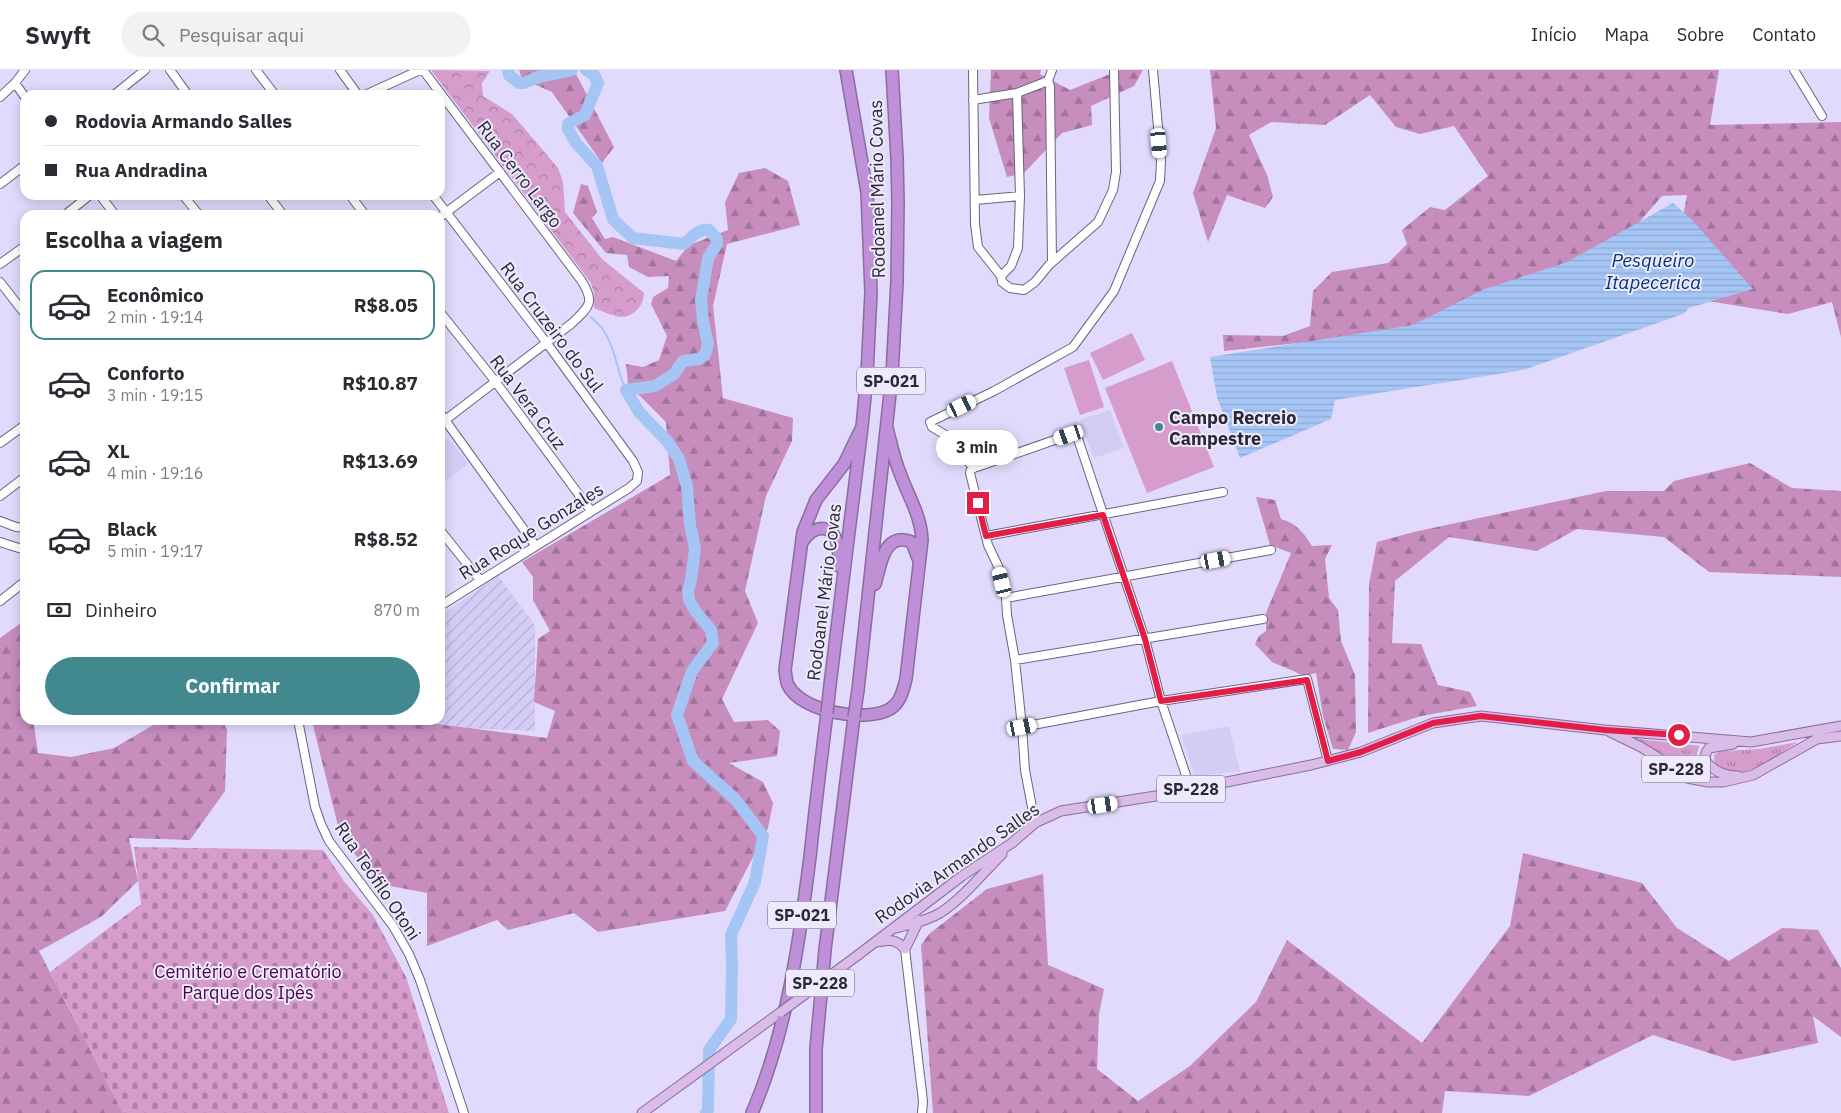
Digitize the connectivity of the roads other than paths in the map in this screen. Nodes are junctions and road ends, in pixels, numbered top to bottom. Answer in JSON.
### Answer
{"nodes":[{"id":1,"x":24,"y":70,"type":"edge"},
{"id":2,"x":145,"y":70,"type":"edge"},
{"id":3,"x":170,"y":70,"type":"edge"},
{"id":4,"x":256,"y":70,"type":"edge"},
{"id":5,"x":340,"y":70,"type":"edge"},
{"id":6,"x":422,"y":70,"type":"edge"},
{"id":7,"x":846,"y":70,"type":"edge"},
{"id":8,"x":892,"y":70,"type":"edge"},
{"id":9,"x":973,"y":70,"type":"edge"},
{"id":10,"x":1052,"y":70,"type":"edge"},
{"id":11,"x":1114,"y":70,"type":"edge"},
{"id":12,"x":1153,"y":70,"type":"edge"},
{"id":13,"x":1794,"y":70,"type":"edge"},
{"id":14,"x":1048,"y":81,"type":"junction"},
{"id":15,"x":15,"y":83,"type":"junction"},
{"id":16,"x":20,"y":90,"type":"edge"},
{"id":17,"x":120,"y":90,"type":"edge"},
{"id":18,"x":184,"y":90,"type":"edge"},
{"id":19,"x":271,"y":90,"type":"edge"},
{"id":20,"x":354,"y":90,"type":"edge"},
{"id":21,"x":376,"y":90,"type":"edge"},
{"id":22,"x":437,"y":90,"type":"edge"},
{"id":23,"x":1017,"y":93,"type":"junction"},
{"id":24,"x":0,"y":98,"type":"edge"},
{"id":25,"x":445,"y":100,"type":"edge"},
{"id":26,"x":973,"y":100,"type":"junction"},
{"id":27,"x":1822,"y":116,"type":"dead end"},
{"id":28,"x":20,"y":169,"type":"edge"},
{"id":29,"x":500,"y":172,"type":"junction"},
{"id":30,"x":0,"y":184,"type":"edge"},
{"id":31,"x":1020,"y":196,"type":"junction"},
{"id":32,"x":84,"y":200,"type":"edge"},
{"id":33,"x":975,"y":200,"type":"junction"},
{"id":34,"x":71,"y":210,"type":"edge"},
{"id":35,"x":445,"y":213,"type":"edge"},
{"id":36,"x":445,"y":217,"type":"edge"},
{"id":37,"x":20,"y":250,"type":"edge"},
{"id":38,"x":1052,"y":262,"type":"junction"},
{"id":39,"x":0,"y":264,"type":"edge"},
{"id":40,"x":1001,"y":276,"type":"junction"},
{"id":41,"x":0,"y":282,"type":"edge"},
{"id":42,"x":20,"y":308,"type":"edge"},
{"id":43,"x":445,"y":318,"type":"edge"},
{"id":44,"x":546,"y":342,"type":"junction"},
{"id":45,"x":495,"y":381,"type":"junction"},
{"id":46,"x":445,"y":420,"type":"edge"},
{"id":47,"x":445,"y":425,"type":"edge"},
{"id":48,"x":862,"y":427,"type":"junction"},
{"id":49,"x":20,"y":428,"type":"edge"},
{"id":50,"x":887,"y":428,"type":"junction"},
{"id":51,"x":0,"y":442,"type":"edge"},
{"id":52,"x":974,"y":468,"type":"junction"},
{"id":53,"x":20,"y":480,"type":"edge"},
{"id":54,"x":637,"y":481,"type":"joint"},
{"id":55,"x":1223,"y":492,"type":"dead end"},
{"id":56,"x":0,"y":496,"type":"edge"},
{"id":57,"x":590,"y":511,"type":"junction"},
{"id":58,"x":1103,"y":515,"type":"junction"},
{"id":59,"x":0,"y":521,"type":"edge"},
{"id":60,"x":20,"y":528,"type":"edge"},
{"id":61,"x":445,"y":536,"type":"edge"},
{"id":62,"x":986,"y":536,"type":"junction"},
{"id":63,"x":0,"y":542,"type":"edge"},
{"id":64,"x":535,"y":545,"type":"junction"},
{"id":65,"x":801,"y":545,"type":"junction"},
{"id":66,"x":20,"y":548,"type":"edge"},
{"id":67,"x":1271,"y":550,"type":"dead end"},
{"id":68,"x":920,"y":566,"type":"junction"},
{"id":69,"x":1124,"y":577,"type":"junction"},
{"id":70,"x":480,"y":580,"type":"junction"},
{"id":71,"x":20,"y":585,"type":"edge"},
{"id":72,"x":841,"y":597,"type":"junction"},
{"id":73,"x":1006,"y":598,"type":"junction"},
{"id":74,"x":0,"y":601,"type":"edge"},
{"id":75,"x":445,"y":603,"type":"edge"},
{"id":76,"x":867,"y":609,"type":"junction"},
{"id":77,"x":1263,"y":619,"type":"dead end"},
{"id":78,"x":1145,"y":639,"type":"junction"},
{"id":79,"x":1014,"y":660,"type":"junction"},
{"id":80,"x":1161,"y":701,"type":"junction"},
{"id":81,"x":299,"y":725,"type":"edge"},
{"id":82,"x":1841,"y":726,"type":"edge"},
{"id":83,"x":1022,"y":727,"type":"junction"},
{"id":84,"x":1605,"y":730,"type":"junction"},
{"id":85,"x":1841,"y":736,"type":"edge"},
{"id":86,"x":1751,"y":742,"type":"junction"},
{"id":87,"x":1328,"y":761,"type":"junction"},
{"id":88,"x":1752,"y":775,"type":"junction"},
{"id":89,"x":1191,"y":790,"type":"junction"},
{"id":90,"x":1036,"y":823,"type":"junction"},
{"id":91,"x":1012,"y":843,"type":"junction"},
{"id":92,"x":924,"y":905,"type":"junction"},
{"id":93,"x":918,"y":922,"type":"junction"},
{"id":94,"x":905,"y":925,"type":"junction"},
{"id":95,"x":890,"y":930,"type":"junction"},
{"id":96,"x":904,"y":936,"type":"junction"},
{"id":97,"x":874,"y":943,"type":"junction"},
{"id":98,"x":905,"y":949,"type":"junction"},
{"id":99,"x":464,"y":1113,"type":"edge"},
{"id":100,"x":642,"y":1113,"type":"edge"},
{"id":101,"x":752,"y":1113,"type":"edge"},
{"id":102,"x":816,"y":1113,"type":"edge"},
{"id":103,"x":922,"y":1113,"type":"edge"}],
"edges":[{"from":1,"to":15,"type":"street"},
{"from":2,"to":17,"type":"street"},
{"from":3,"to":18,"type":"street"},
{"from":4,"to":19,"type":"street"},
{"from":5,"to":20,"type":"street"},
{"from":6,"to":21,"type":"street"},
{"from":6,"to":22,"type":"street","name":"Rua Cerro Largo"},
{"from":7,"to":48,"type":"highway","name":"Rodoanel Mário Covas","number":"SP-021"},
{"from":8,"to":50,"type":"highway","name":"Rodoanel Mário Covas","number":"SP-021"},
{"from":9,"to":26,"type":"street"},
{"from":10,"to":14,"type":"street"},
{"from":11,"to":38,"type":"street"},
{"from":12,"to":52,"type":"street"},
{"from":13,"to":27,"type":"street"},
{"from":14,"to":23,"type":"street"},
{"from":14,"to":38,"type":"street"},
{"from":15,"to":16,"type":"street"},
{"from":15,"to":24,"type":"street"},
{"from":23,"to":26,"type":"street"},
{"from":23,"to":31,"type":"street"},
{"from":25,"to":29,"type":"street","name":"Rua Cerro Largo"},
{"from":26,"to":33,"type":"street"},
{"from":28,"to":30,"type":"street"},
{"from":29,"to":35,"type":"street"},
{"from":29,"to":44,"type":"street","name":"Rua Cerro Largo"},
{"from":31,"to":33,"type":"street"},
{"from":31,"to":40,"type":"street"},
{"from":32,"to":34,"type":"street"},
{"from":33,"to":40,"type":"street"},
{"from":36,"to":44,"type":"street","name":"Rua Cruzeiro do Sul"},
{"from":37,"to":39,"type":"street"},
{"from":38,"to":40,"type":"street"},
{"from":41,"to":42,"type":"street"},
{"from":43,"to":45,"type":"street","name":"Rua Vera Cruz"},
{"from":44,"to":45,"type":"street"},
{"from":44,"to":54,"type":"street","name":"Rua Cruzeiro do Sul"},
{"from":45,"to":46,"type":"street"},
{"from":45,"to":57,"type":"street","name":"Rua Vera Cruz"},
{"from":47,"to":64,"type":"street"},
{"from":48,"to":65,"type":"highway"},
{"from":48,"to":72,"type":"highway","name":"Rodoanel Mário Covas","number":"SP-021"},
{"from":49,"to":51,"type":"street"},
{"from":50,"to":68,"type":"highway"},
{"from":50,"to":76,"type":"highway","name":"Rodoanel Mário Covas","number":"SP-021"},
{"from":52,"to":58,"type":"street"},
{"from":52,"to":62,"type":"street"},
{"from":53,"to":56,"type":"street"},
{"from":54,"to":57,"type":"street","name":"Rua Roque Gonzales"},
{"from":55,"to":58,"type":"street"},
{"from":57,"to":64,"type":"street","name":"Rua Roque Gonzales"},
{"from":58,"to":62,"type":"street"},
{"from":58,"to":69,"type":"street"},
{"from":59,"to":60,"type":"street"},
{"from":61,"to":70,"type":"street"},
{"from":62,"to":73,"type":"street"},
{"from":63,"to":66,"type":"street"},
{"from":64,"to":70,"type":"street","name":"Rua Roque Gonzales"},
{"from":65,"to":68,"type":"highway"},
{"from":65,"to":72,"type":"highway"},
{"from":67,"to":69,"type":"street"},
{"from":68,"to":76,"type":"highway"},
{"from":69,"to":73,"type":"street"},
{"from":69,"to":78,"type":"street"},
{"from":70,"to":75,"type":"street","name":"Rua Roque Gonzales"},
{"from":71,"to":74,"type":"street"},
{"from":72,"to":101,"type":"highway","name":"Rodoanel Mário Covas","number":"SP-021","bridge":true},
{"from":73,"to":79,"type":"street"},
{"from":76,"to":102,"type":"highway","name":"Rodoanel Mário Covas","number":"SP-021","bridge":true},
{"from":77,"to":78,"type":"street"},
{"from":78,"to":79,"type":"street"},
{"from":78,"to":80,"type":"street"},
{"from":79,"to":83,"type":"street"},
{"from":80,"to":83,"type":"street"},
{"from":80,"to":87,"type":"street"},
{"from":80,"to":89,"type":"street"},
{"from":81,"to":99,"type":"street","name":"Rua Teófilo Otoni"},
{"from":82,"to":86,"type":"main road","name":"Rodovia Armando Salles","number":"SP-228"},
{"from":83,"to":90,"type":"street"},
{"from":84,"to":86,"type":"main road","name":"Rodovia Armando Salles","number":"SP-228"},
{"from":84,"to":87,"type":"main road","name":"Rodovia Armando Salles","number":"SP-228"},
{"from":84,"to":88,"type":"main road","name":"Rodovia Armando Salles","number":"SP-228"},
{"from":85,"to":88,"type":"main road","name":"Rodovia Armando Salles","number":"SP-228"},
{"from":86,"to":88,"type":"main road"},
{"from":87,"to":89,"type":"main road","name":"Rodovia Armando Salles","number":"SP-228"},
{"from":89,"to":90,"type":"main road","name":"Rodovia Armando Salles","number":"SP-228"},
{"from":90,"to":91,"type":"main road","name":"Rodovia Armando Salles","number":"SP-228"},
{"from":91,"to":92,"type":"main road","name":"Rodovia Armando Salles","number":"SP-228"},
{"from":91,"to":93,"type":"main road"},
{"from":92,"to":93,"type":"main road"},
{"from":92,"to":94,"type":"main road"},
{"from":92,"to":95,"type":"main road","name":"Rodovia Armando Salles","number":"SP-228"},
{"from":93,"to":94,"type":"main road"},
{"from":93,"to":98,"type":"main road"},
{"from":94,"to":95,"type":"main road"},
{"from":94,"to":96,"type":"main road"},
{"from":95,"to":96,"type":"main road"},
{"from":95,"to":97,"type":"main road","name":"Rodovia Armando Salles","number":"SP-228"},
{"from":96,"to":98,"type":"main road"},
{"from":97,"to":98,"type":"main road"},
{"from":97,"to":100,"type":"main road","name":"Rodovia Armando Salles","number":"SP-228","bridge":true},
{"from":98,"to":103,"type":"street"}]}
